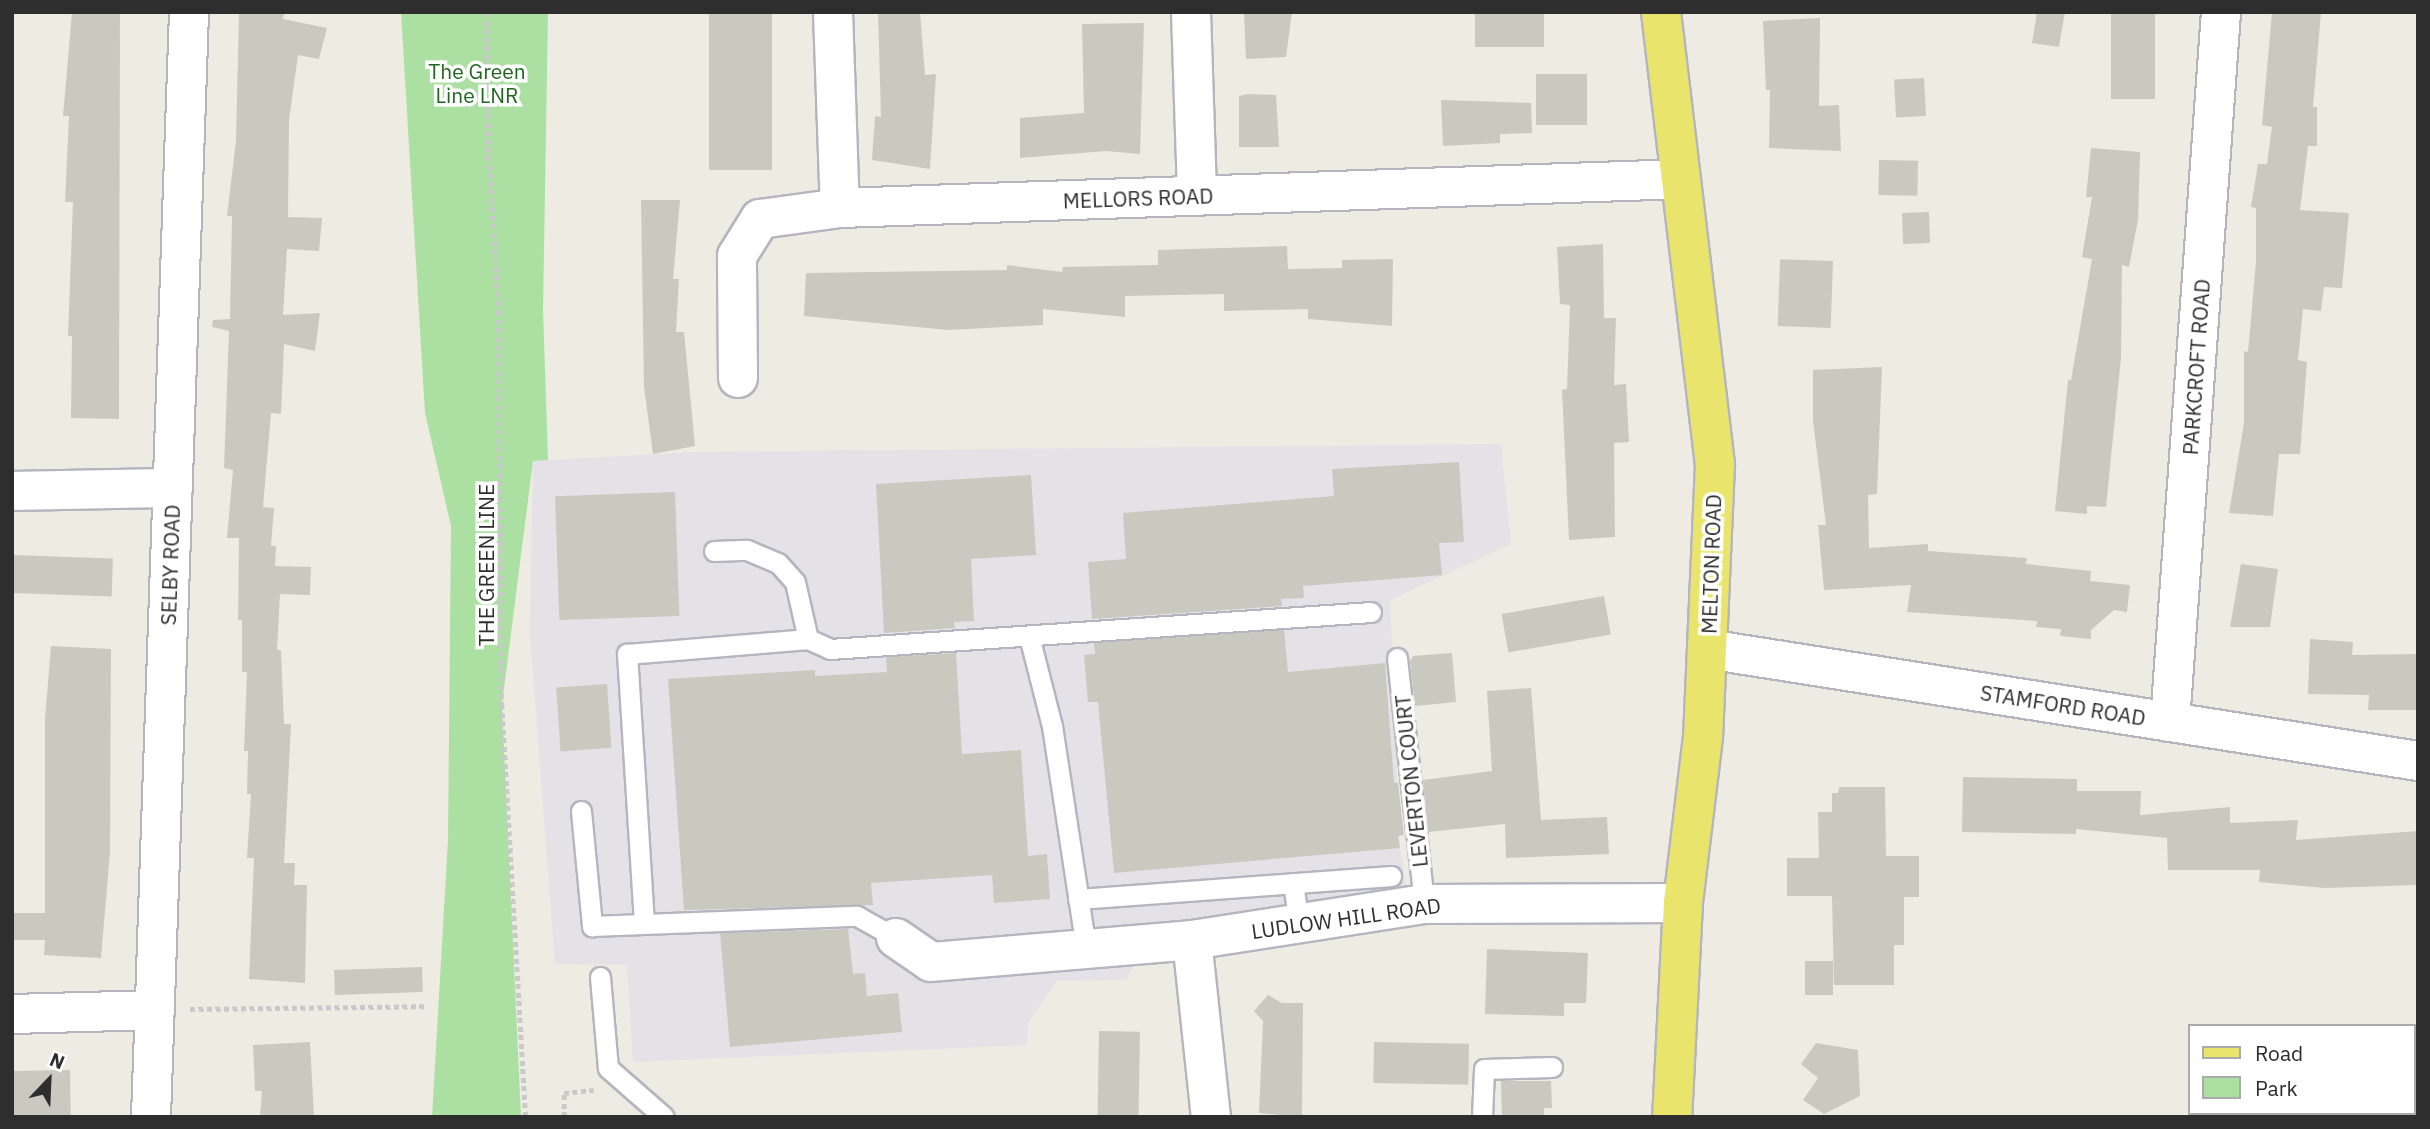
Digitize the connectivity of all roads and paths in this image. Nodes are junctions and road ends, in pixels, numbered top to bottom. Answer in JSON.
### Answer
{"nodes":[{"id":1,"x":190,"y":12,"type":"edge"},
{"id":2,"x":486,"y":12,"type":"edge"},
{"id":3,"x":833,"y":12,"type":"edge"},
{"id":4,"x":1191,"y":12,"type":"edge"},
{"id":5,"x":1661,"y":12,"type":"edge"},
{"id":6,"x":2221,"y":12,"type":"edge"},
{"id":7,"x":1681,"y":179,"type":"junction"},
{"id":8,"x":1197,"y":196,"type":"junction"},
{"id":9,"x":840,"y":208,"type":"junction"},
{"id":10,"x":738,"y":378,"type":"dead end"},
{"id":11,"x":173,"y":488,"type":"junction"},
{"id":12,"x":12,"y":491,"type":"edge"},
{"id":13,"x":714,"y":551,"type":"dead end"},
{"id":14,"x":1371,"y":612,"type":"dead end"},
{"id":15,"x":1029,"y":636,"type":"junction"},
{"id":16,"x":808,"y":639,"type":"junction"},
{"id":17,"x":1707,"y":649,"type":"junction"},
{"id":18,"x":1397,"y":658,"type":"dead end"},
{"id":19,"x":2170,"y":722,"type":"junction"},
{"id":20,"x":2418,"y":761,"type":"edge"},
{"id":21,"x":581,"y":811,"type":"dead end"},
{"id":22,"x":1391,"y":876,"type":"dead end"},
{"id":23,"x":1293,"y":883,"type":"junction"},
{"id":24,"x":1079,"y":900,"type":"junction"},
{"id":25,"x":1683,"y":903,"type":"junction"},
{"id":26,"x":1424,"y":904,"type":"junction"},
{"id":27,"x":644,"y":923,"type":"junction"},
{"id":28,"x":1299,"y":923,"type":"junction"},
{"id":29,"x":896,"y":938,"type":"joint"},
{"id":30,"x":1192,"y":940,"type":"junction"},
{"id":31,"x":1086,"y":949,"type":"junction"},
{"id":32,"x":600,"y":977,"type":"dead end"},
{"id":33,"x":424,"y":1006,"type":"dead end"},
{"id":34,"x":155,"y":1010,"type":"junction"},
{"id":35,"x":12,"y":1014,"type":"edge"},
{"id":36,"x":1552,"y":1067,"type":"dead end"},
{"id":37,"x":608,"y":1068,"type":"junction"},
{"id":38,"x":151,"y":1117,"type":"edge"},
{"id":39,"x":526,"y":1117,"type":"edge"},
{"id":40,"x":564,"y":1117,"type":"edge"},
{"id":41,"x":664,"y":1117,"type":"edge"},
{"id":42,"x":1211,"y":1117,"type":"edge"},
{"id":43,"x":1482,"y":1117,"type":"edge"},
{"id":44,"x":1672,"y":1117,"type":"edge"}],
"edges":[{"from":1,"to":11,"type":"street","name":"SELBY ROAD"},
{"from":2,"to":39,"type":"path","name":"THE GREEN LINE"},
{"from":3,"to":9,"type":"street"},
{"from":4,"to":8,"type":"street"},
{"from":5,"to":7,"type":"main road","name":"MELTON ROAD"},
{"from":6,"to":19,"type":"street","name":"PARKCROFT ROAD"},
{"from":7,"to":8,"type":"street","name":"MELLORS ROAD"},
{"from":7,"to":17,"type":"main road","name":"MELTON ROAD"},
{"from":8,"to":9,"type":"street","name":"MELLORS ROAD"},
{"from":9,"to":10,"type":"street","name":"MELLORS ROAD"},
{"from":11,"to":12,"type":"street"},
{"from":11,"to":34,"type":"street","name":"SELBY ROAD"},
{"from":13,"to":16,"type":"lane"},
{"from":14,"to":15,"type":"lane"},
{"from":15,"to":16,"type":"lane"},
{"from":15,"to":24,"type":"lane"},
{"from":16,"to":27,"type":"lane"},
{"from":17,"to":19,"type":"street","name":"STAMFORD ROAD"},
{"from":17,"to":25,"type":"main road","name":"MELTON ROAD"},
{"from":18,"to":26,"type":"lane","name":"LEVERTON COURT"},
{"from":19,"to":20,"type":"street","name":"STAMFORD ROAD"},
{"from":21,"to":27,"type":"lane"},
{"from":22,"to":23,"type":"lane"},
{"from":23,"to":24,"type":"lane"},
{"from":23,"to":28,"type":"lane"},
{"from":24,"to":31,"type":"lane"},
{"from":25,"to":26,"type":"street","name":"LUDLOW HILL ROAD"},
{"from":25,"to":44,"type":"main road","name":"MELTON ROAD"},
{"from":26,"to":28,"type":"street","name":"LUDLOW HILL ROAD"},
{"from":27,"to":29,"type":"lane"},
{"from":28,"to":30,"type":"street","name":"LUDLOW HILL ROAD"},
{"from":29,"to":31,"type":"street","name":"LUDLOW HILL ROAD"},
{"from":30,"to":31,"type":"street","name":"LUDLOW HILL ROAD"},
{"from":30,"to":42,"type":"street"},
{"from":32,"to":37,"type":"lane"},
{"from":33,"to":34,"type":"path"},
{"from":34,"to":35,"type":"street"},
{"from":34,"to":38,"type":"street","name":"SELBY ROAD"},
{"from":36,"to":43,"type":"lane"},
{"from":37,"to":40,"type":"path"},
{"from":37,"to":41,"type":"lane"}]}
